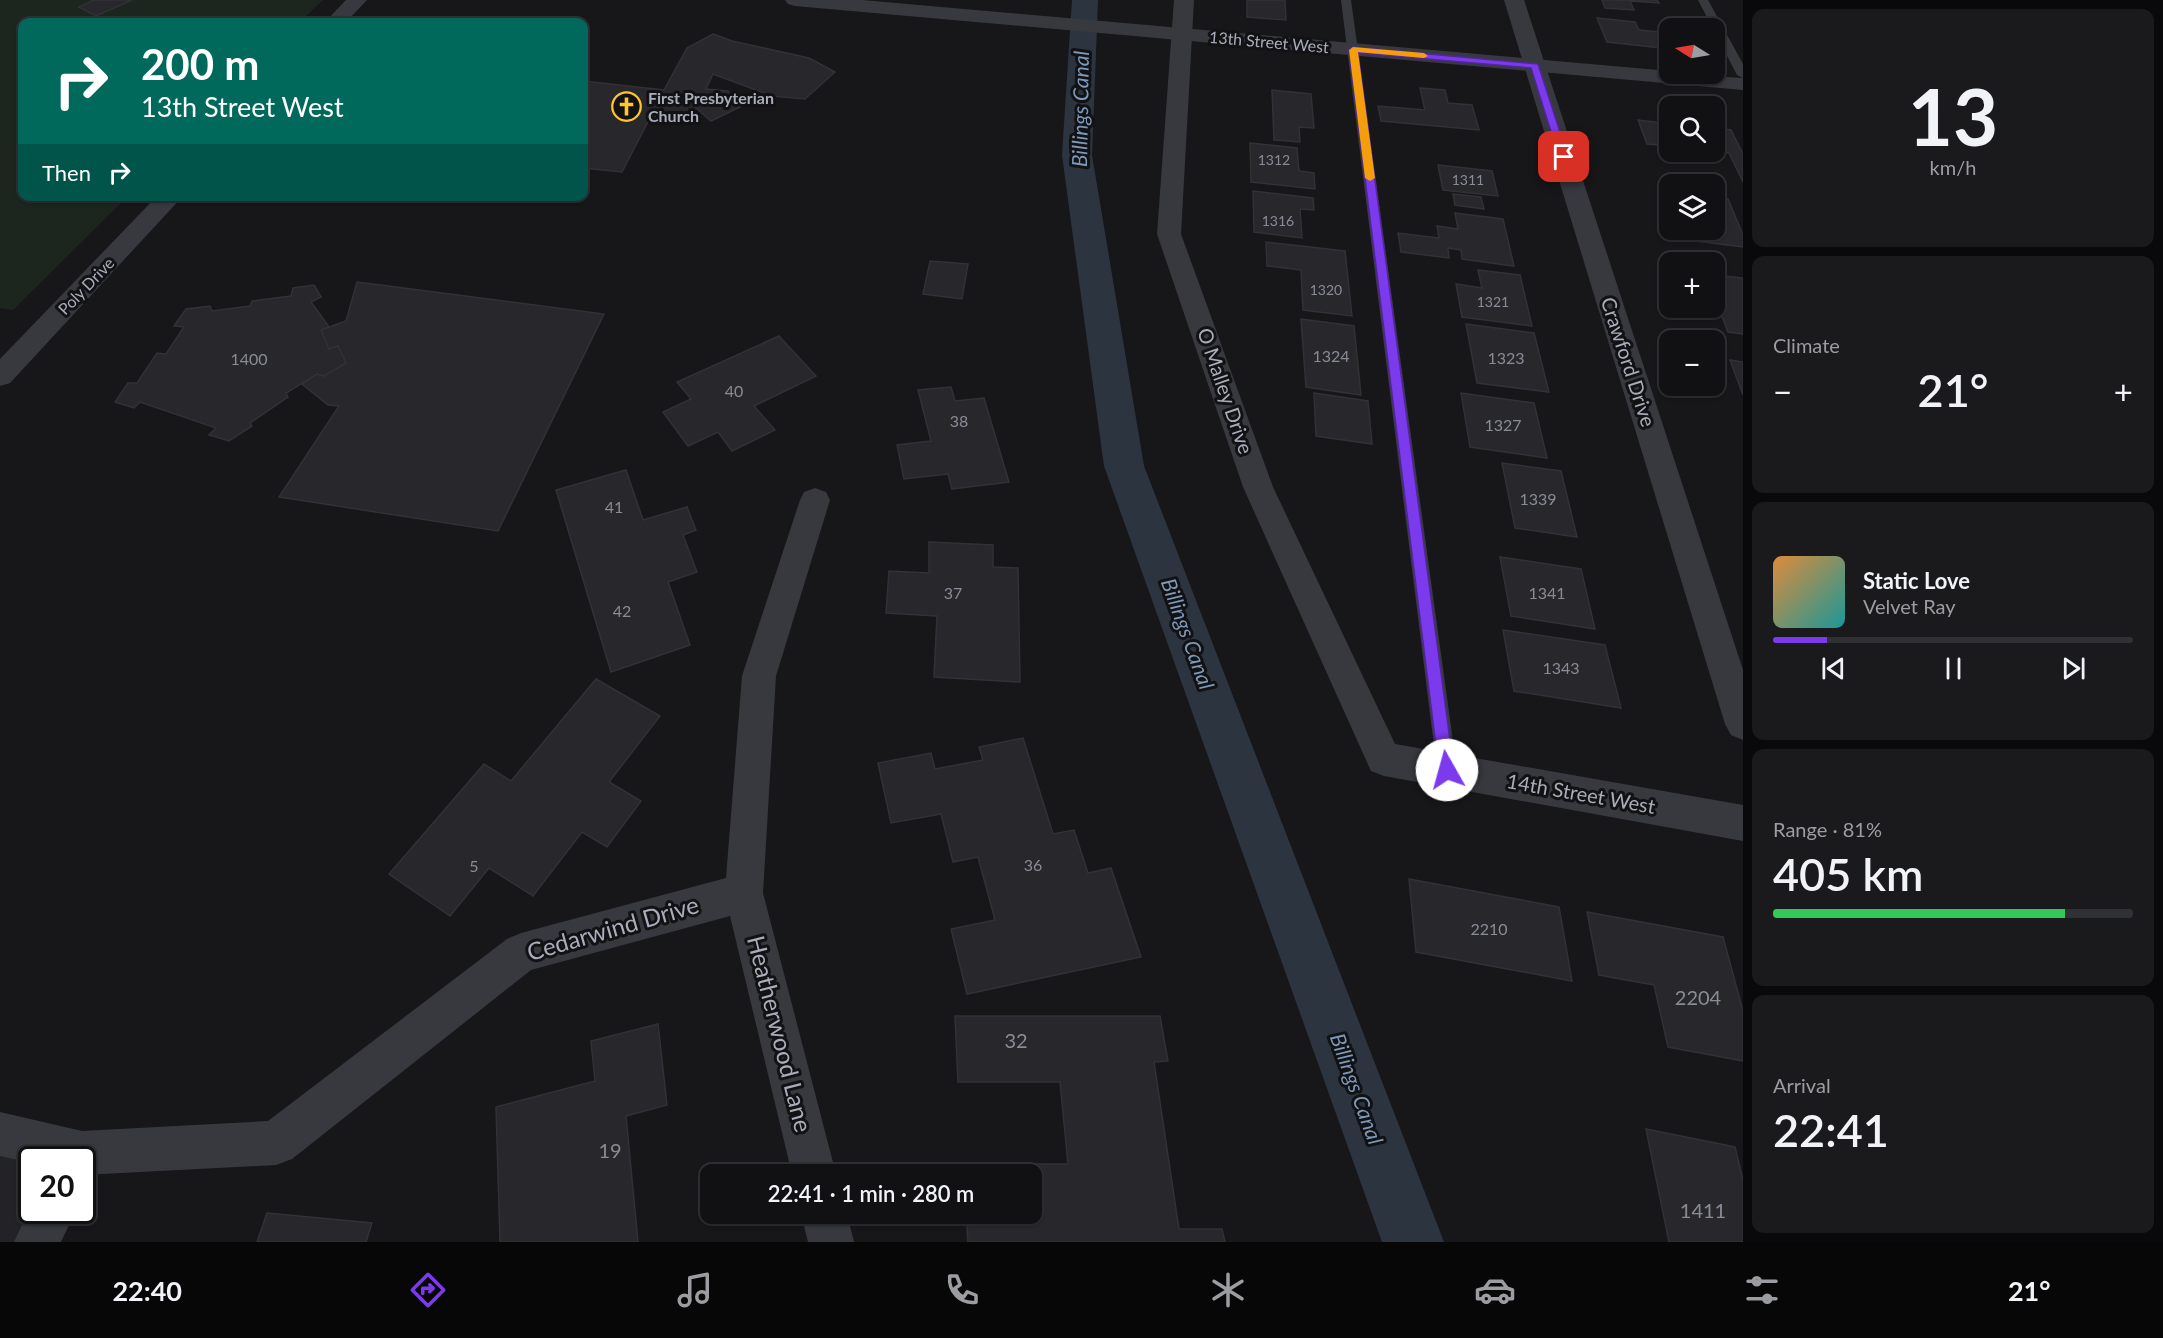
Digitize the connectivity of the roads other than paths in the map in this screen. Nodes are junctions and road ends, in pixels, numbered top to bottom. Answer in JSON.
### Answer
{"nodes":[{"id":1,"x":357,"y":0,"type":"edge"},
{"id":2,"x":795,"y":0,"type":"edge"},
{"id":3,"x":1184,"y":0,"type":"edge"},
{"id":4,"x":1346,"y":0,"type":"edge"},
{"id":5,"x":1514,"y":0,"type":"edge"},
{"id":6,"x":1703,"y":0,"type":"edge"},
{"id":7,"x":839,"y":2,"type":"edge"},
{"id":8,"x":339,"y":18,"type":"edge"},
{"id":9,"x":1181,"y":35,"type":"junction"},
{"id":10,"x":1353,"y":50,"type":"junction"},
{"id":11,"x":1535,"y":66,"type":"junction"},
{"id":12,"x":1743,"y":75,"type":"edge"},
{"id":13,"x":1743,"y":84,"type":"edge"},
{"id":14,"x":166,"y":201,"type":"edge"},
{"id":15,"x":0,"y":376,"type":"edge"},
{"id":16,"x":815,"y":500,"type":"dead end"},
{"id":17,"x":1743,"y":724,"type":"edge"},
{"id":18,"x":1384,"y":759,"type":"joint"},
{"id":19,"x":1447,"y":770,"type":"junction"},
{"id":20,"x":1743,"y":823,"type":"edge"},
{"id":21,"x":744,"y":893,"type":"junction"},
{"id":22,"x":0,"y":1134,"type":"edge"},
{"id":23,"x":44,"y":1146,"type":"edge"},
{"id":24,"x":96,"y":1155,"type":"edge"},
{"id":25,"x":812,"y":1164,"type":"edge"},
{"id":26,"x":46,"y":1224,"type":"edge"},
{"id":27,"x":826,"y":1224,"type":"edge"},
{"id":28,"x":37,"y":1242,"type":"edge"},
{"id":29,"x":831,"y":1242,"type":"edge"}],
"edges":[{"from":1,"to":8,"type":"street"},
{"from":2,"to":7,"type":"street","name":"13th Street West"},
{"from":3,"to":9,"type":"street","name":"O Malley Drive"},
{"from":4,"to":10,"type":"lane"},
{"from":5,"to":11,"type":"street","name":"Crawford Drive"},
{"from":6,"to":12,"type":"lane"},
{"from":7,"to":9,"type":"street","name":"13th Street West"},
{"from":9,"to":10,"type":"street","name":"13th Street West"},
{"from":9,"to":18,"type":"street","name":"O Malley Drive"},
{"from":10,"to":11,"type":"street","name":"13th Street West"},
{"from":10,"to":19,"type":"lane"},
{"from":11,"to":13,"type":"street","name":"13th Street West"},
{"from":11,"to":17,"type":"street","name":"Crawford Drive"},
{"from":14,"to":15,"type":"street","name":"Poly Drive"},
{"from":16,"to":21,"type":"street"},
{"from":18,"to":19,"type":"street","name":"14th Street West"},
{"from":19,"to":20,"type":"street","name":"14th Street West"},
{"from":21,"to":24,"type":"street","name":"Cedarwind Drive"},
{"from":21,"to":25,"type":"street","name":"Heatherwood Lane"},
{"from":22,"to":23,"type":"street","name":"Cedarwind Drive"},
{"from":26,"to":28,"type":"street"},
{"from":27,"to":29,"type":"street"}]}
